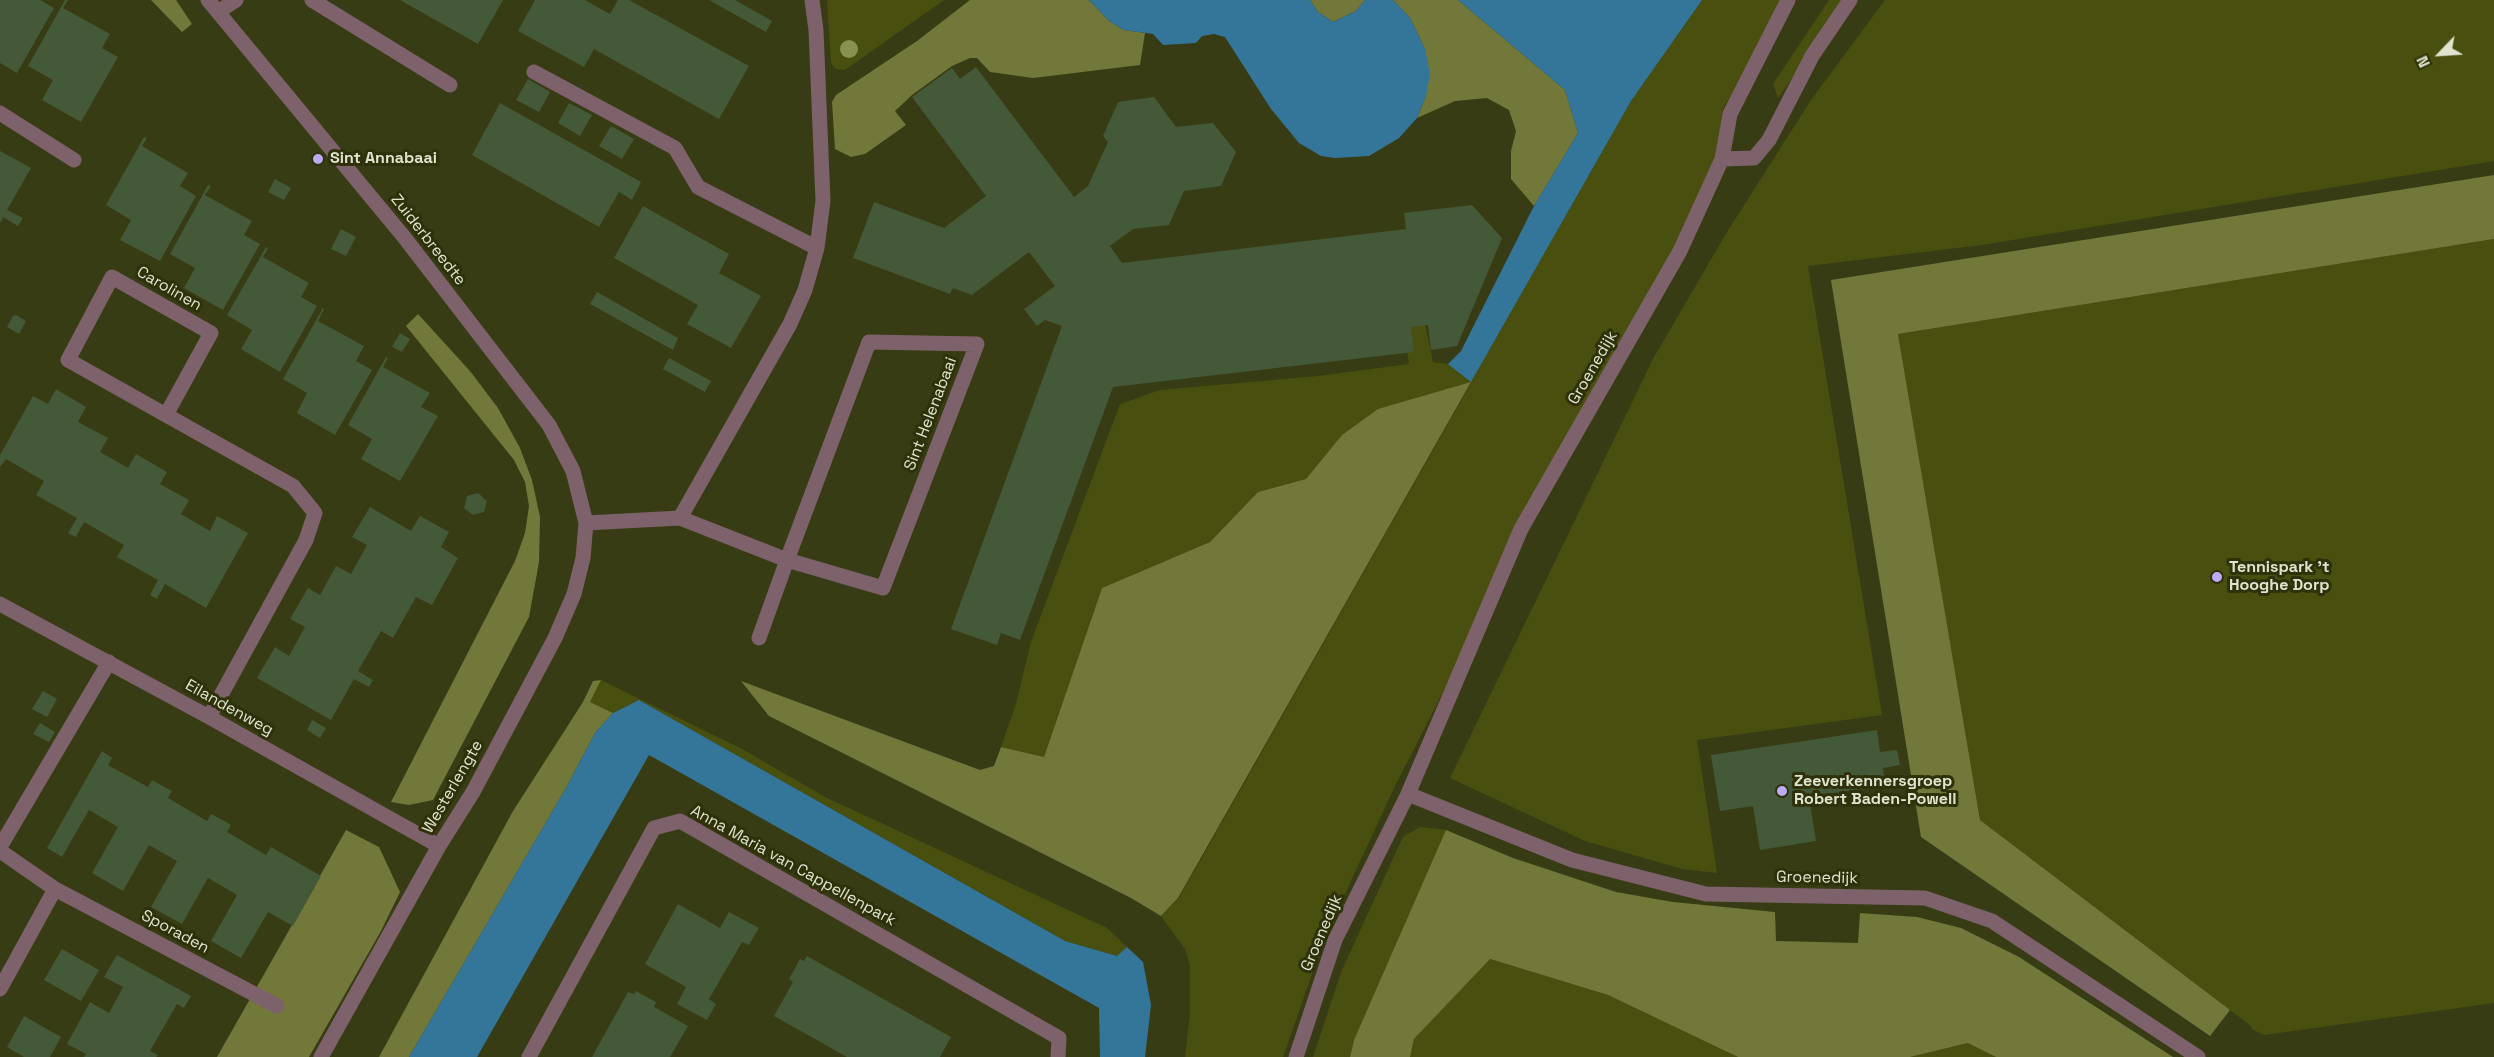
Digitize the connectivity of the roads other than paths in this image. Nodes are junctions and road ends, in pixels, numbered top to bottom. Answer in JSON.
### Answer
{"nodes":[{"id":1,"x":236,"y":0,"type":"edge"},
{"id":2,"x":312,"y":0,"type":"edge"},
{"id":3,"x":812,"y":0,"type":"edge"},
{"id":4,"x":1788,"y":0,"type":"edge"},
{"id":5,"x":1850,"y":0,"type":"edge"},
{"id":6,"x":213,"y":6,"type":"edge"},
{"id":7,"x":534,"y":72,"type":"dead end"},
{"id":8,"x":450,"y":85,"type":"dead end"},
{"id":9,"x":0,"y":113,"type":"edge"},
{"id":10,"x":1722,"y":159,"type":"junction"},
{"id":11,"x":74,"y":160,"type":"dead end"},
{"id":12,"x":817,"y":248,"type":"junction"},
{"id":13,"x":166,"y":415,"type":"junction"},
{"id":14,"x":680,"y":518,"type":"junction"},
{"id":15,"x":586,"y":523,"type":"junction"},
{"id":16,"x":787,"y":560,"type":"junction"},
{"id":17,"x":0,"y":604,"type":"edge"},
{"id":18,"x":759,"y":638,"type":"dead end"},
{"id":19,"x":109,"y":663,"type":"junction"},
{"id":20,"x":209,"y":717,"type":"junction"},
{"id":21,"x":1408,"y":794,"type":"junction"},
{"id":22,"x":439,"y":846,"type":"junction"},
{"id":23,"x":0,"y":849,"type":"edge"},
{"id":24,"x":55,"y":889,"type":"junction"},
{"id":25,"x":0,"y":989,"type":"edge"},
{"id":26,"x":277,"y":1006,"type":"dead end"},
{"id":27,"x":321,"y":1057,"type":"edge"},
{"id":28,"x":529,"y":1057,"type":"edge"},
{"id":29,"x":1058,"y":1057,"type":"edge"},
{"id":30,"x":1296,"y":1057,"type":"edge"},
{"id":31,"x":2198,"y":1057,"type":"edge"}],
"edges":[{"from":1,"to":6,"type":"street"},
{"from":2,"to":8,"type":"street"},
{"from":3,"to":12,"type":"street"},
{"from":4,"to":10,"type":"street","name":"Groenedijk"},
{"from":5,"to":10,"type":"street"},
{"from":6,"to":15,"type":"street","name":"Zuiderbreedte"},
{"from":7,"to":12,"type":"street"},
{"from":9,"to":11,"type":"street"},
{"from":10,"to":21,"type":"street","name":"Groenedijk"},
{"from":12,"to":14,"type":"street"},
{"from":13,"to":13,"type":"street","name":"Carolinen"},
{"from":13,"to":20,"type":"street","name":"Carolinen"},
{"from":14,"to":15,"type":"street","name":"Sint Helenabaai"},
{"from":14,"to":16,"type":"street","name":"Sint Helenabaai"},
{"from":15,"to":22,"type":"street","name":"Westerlengte"},
{"from":16,"to":16,"type":"street","name":"Sint Helenabaai"},
{"from":16,"to":18,"type":"street","name":"Sint Helenabaai"},
{"from":17,"to":19,"type":"street","name":"Eilandenweg"},
{"from":19,"to":20,"type":"street","name":"Eilandenweg"},
{"from":19,"to":23,"type":"street","name":"Sporaden"},
{"from":20,"to":22,"type":"street","name":"Eilandenweg"},
{"from":21,"to":30,"type":"street","name":"Groenedijk"},
{"from":21,"to":31,"type":"street","name":"Groenedijk"},
{"from":22,"to":27,"type":"street","name":"Westerlengte"},
{"from":23,"to":24,"type":"street","name":"Sporaden"},
{"from":24,"to":25,"type":"street"},
{"from":24,"to":26,"type":"street","name":"Sporaden"},
{"from":28,"to":29,"type":"street","name":"Anna Maria van Cappellenpark"}]}
